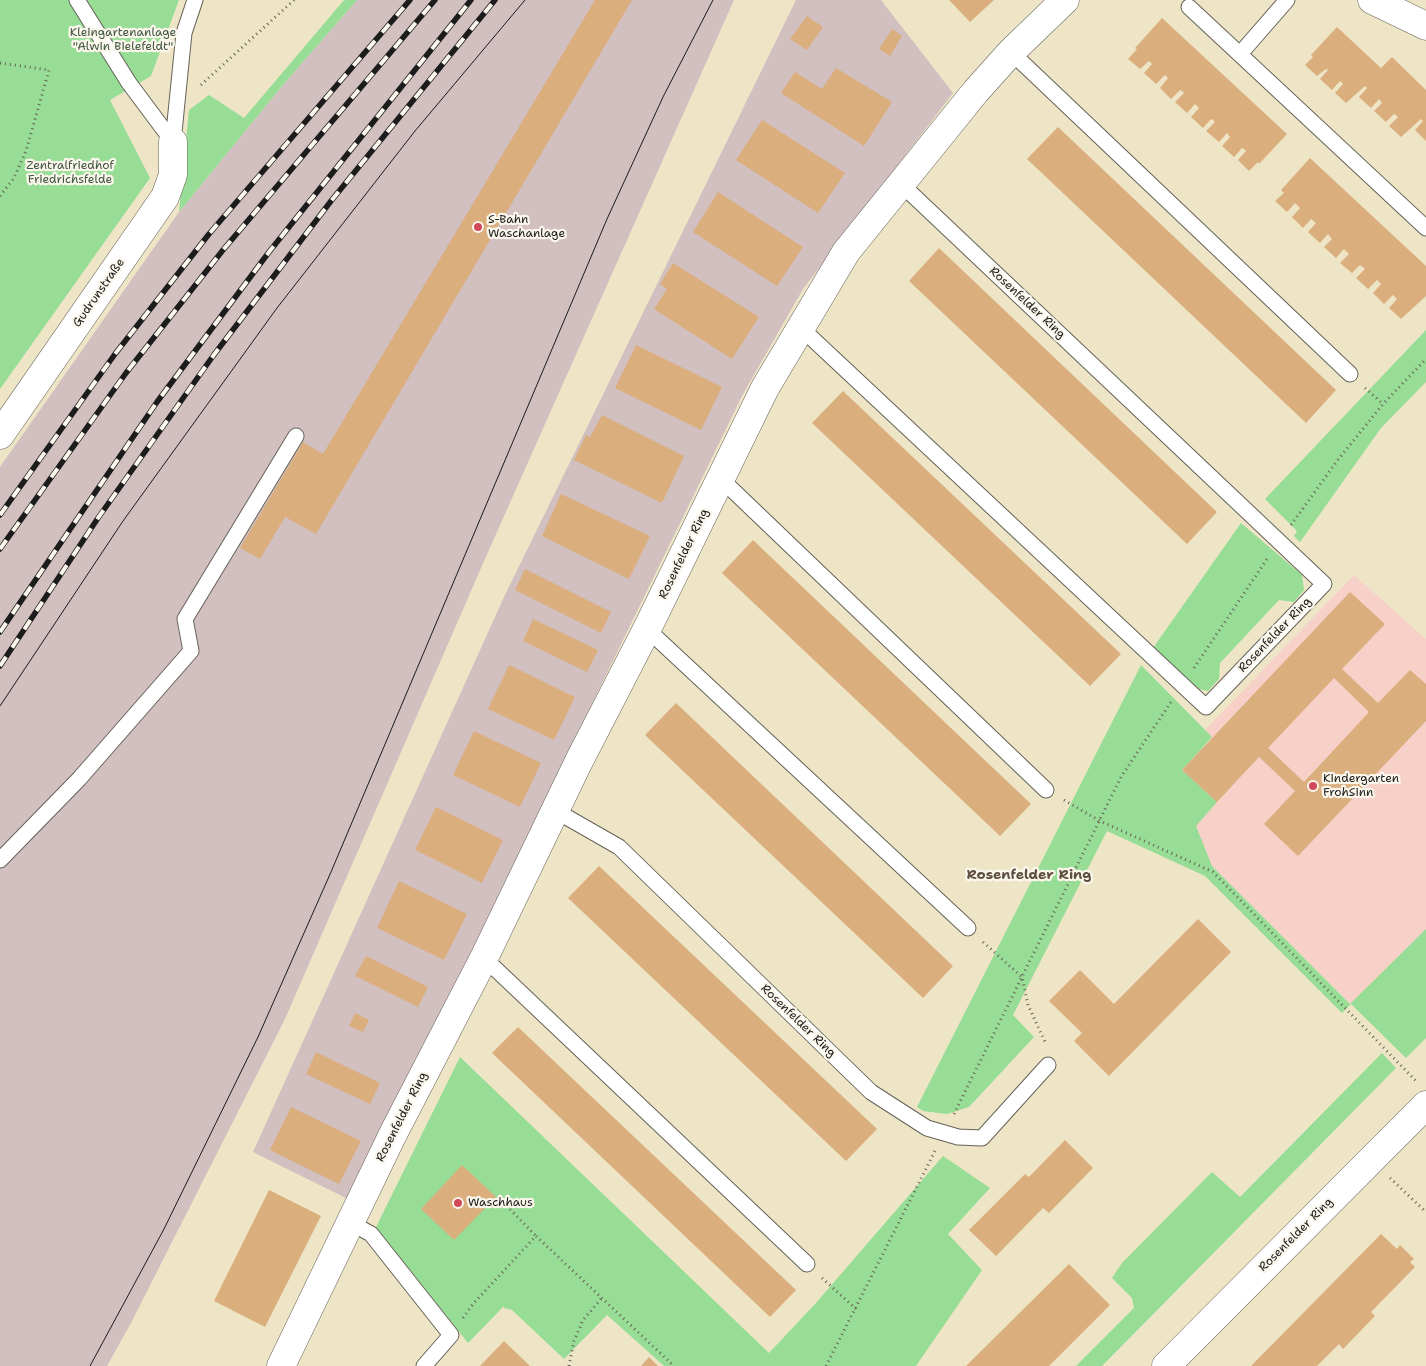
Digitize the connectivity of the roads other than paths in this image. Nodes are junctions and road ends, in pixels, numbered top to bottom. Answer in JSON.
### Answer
{"nodes":[{"id":1,"x":76,"y":0,"type":"edge"},
{"id":2,"x":195,"y":0,"type":"edge"},
{"id":3,"x":1065,"y":0,"type":"edge"},
{"id":4,"x":1287,"y":0,"type":"edge"},
{"id":5,"x":1372,"y":0,"type":"edge"},
{"id":6,"x":1190,"y":7,"type":"dead end"},
{"id":7,"x":1426,"y":26,"type":"edge"},
{"id":8,"x":1011,"y":52,"type":"junction"},
{"id":9,"x":1240,"y":54,"type":"junction"},
{"id":10,"x":173,"y":142,"type":"junction"},
{"id":11,"x":900,"y":183,"type":"junction"},
{"id":12,"x":1426,"y":228,"type":"edge"},
{"id":13,"x":801,"y":328,"type":"junction"},
{"id":14,"x":1350,"y":374,"type":"dead end"},
{"id":15,"x":0,"y":435,"type":"edge"},
{"id":16,"x":296,"y":436,"type":"dead end"},
{"id":17,"x":721,"y":479,"type":"junction"},
{"id":18,"x":647,"y":629,"type":"junction"},
{"id":19,"x":1046,"y":790,"type":"road end"},
{"id":20,"x":556,"y":812,"type":"junction"},
{"id":21,"x":0,"y":860,"type":"edge"},
{"id":22,"x":968,"y":928,"type":"road end"},
{"id":23,"x":484,"y":958,"type":"junction"},
{"id":24,"x":1048,"y":1065,"type":"road end"},
{"id":25,"x":1424,"y":1095,"type":"edge"},
{"id":26,"x":351,"y":1223,"type":"junction"},
{"id":27,"x":807,"y":1264,"type":"road end"},
{"id":28,"x":281,"y":1366,"type":"edge"},
{"id":29,"x":424,"y":1366,"type":"edge"},
{"id":30,"x":1166,"y":1366,"type":"edge"}],
"edges":[{"from":1,"to":10,"type":"lane"},
{"from":2,"to":10,"type":"lane"},
{"from":3,"to":8,"type":"street","name":"Rosenfelder Ring"},
{"from":4,"to":9,"type":"lane"},
{"from":5,"to":7,"type":"street"},
{"from":6,"to":9,"type":"lane"},
{"from":8,"to":11,"type":"street","name":"Rosenfelder Ring"},
{"from":8,"to":14,"type":"lane"},
{"from":9,"to":12,"type":"lane"},
{"from":10,"to":15,"type":"street","name":"Gudrunstraße"},
{"from":11,"to":13,"type":"street","name":"Rosenfelder Ring"},
{"from":11,"to":13,"type":"lane","name":"Rosenfelder Ring"},
{"from":13,"to":17,"type":"street","name":"Rosenfelder Ring"},
{"from":16,"to":21,"type":"lane"},
{"from":17,"to":18,"type":"street","name":"Rosenfelder Ring"},
{"from":17,"to":19,"type":"lane"},
{"from":18,"to":20,"type":"street","name":"Rosenfelder Ring"},
{"from":18,"to":22,"type":"lane"},
{"from":20,"to":23,"type":"street","name":"Rosenfelder Ring"},
{"from":20,"to":24,"type":"lane","name":"Rosenfelder Ring"},
{"from":23,"to":26,"type":"street","name":"Rosenfelder Ring"},
{"from":23,"to":27,"type":"lane"},
{"from":25,"to":30,"type":"street","name":"Rosenfelder Ring"},
{"from":26,"to":28,"type":"street","name":"Rosenfelder Ring"},
{"from":26,"to":29,"type":"lane"}]}
